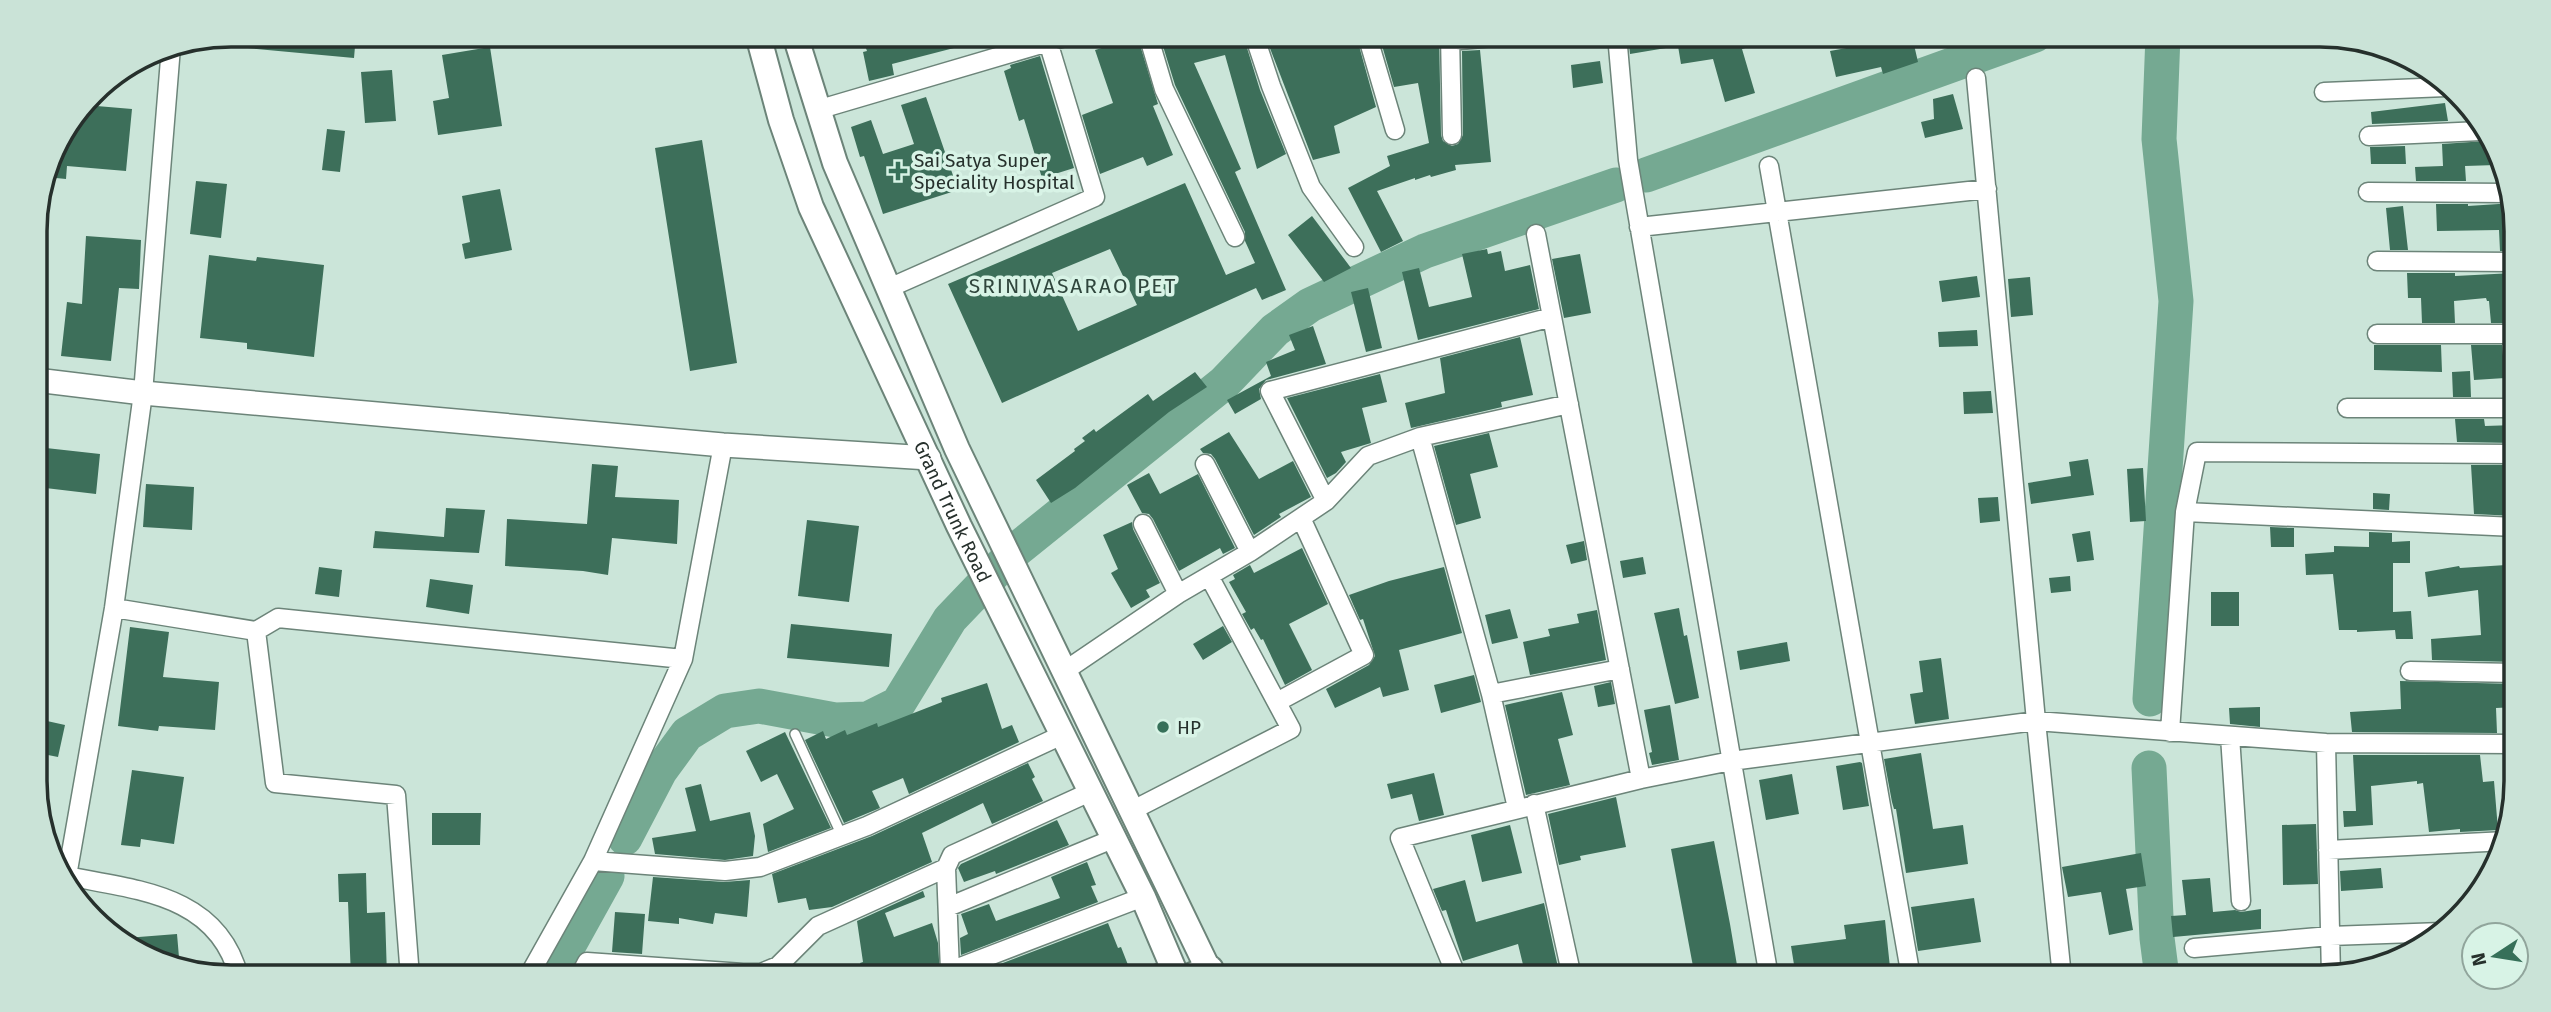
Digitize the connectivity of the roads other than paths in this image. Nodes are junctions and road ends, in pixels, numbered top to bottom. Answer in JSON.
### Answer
{"nodes":[{"id":1,"x":1371,"y":47,"type":"edge"},
{"id":2,"x":1450,"y":47,"type":"edge"},
{"id":3,"x":1618,"y":47,"type":"edge"},
{"id":4,"x":761,"y":48,"type":"edge"},
{"id":5,"x":799,"y":48,"type":"edge"},
{"id":6,"x":1016,"y":48,"type":"edge"},
{"id":7,"x":1050,"y":48,"type":"edge"},
{"id":8,"x":1152,"y":48,"type":"edge"},
{"id":9,"x":1258,"y":48,"type":"edge"},
{"id":10,"x":170,"y":58,"type":"edge"},
{"id":11,"x":1976,"y":78,"type":"dead end"},
{"id":12,"x":2435,"y":88,"type":"edge"},
{"id":13,"x":2323,"y":92,"type":"dead end"},
{"id":14,"x":817,"y":110,"type":"junction"},
{"id":15,"x":1395,"y":130,"type":"dead end"},
{"id":16,"x":2474,"y":131,"type":"edge"},
{"id":17,"x":1452,"y":135,"type":"dead end"},
{"id":18,"x":2369,"y":136,"type":"dead end"},
{"id":19,"x":1769,"y":166,"type":"dead end"},
{"id":20,"x":1987,"y":188,"type":"junction"},
{"id":21,"x":2368,"y":192,"type":"dead end"},
{"id":22,"x":2499,"y":193,"type":"edge"},
{"id":23,"x":1777,"y":212,"type":"junction"},
{"id":24,"x":1639,"y":227,"type":"junction"},
{"id":25,"x":1536,"y":234,"type":"dead end"},
{"id":26,"x":1235,"y":237,"type":"dead end"},
{"id":27,"x":1354,"y":247,"type":"dead end"},
{"id":28,"x":2377,"y":261,"type":"dead end"},
{"id":29,"x":2504,"y":261,"type":"edge"},
{"id":30,"x":889,"y":288,"type":"junction"},
{"id":31,"x":1552,"y":317,"type":"junction"},
{"id":32,"x":2376,"y":334,"type":"dead end"},
{"id":33,"x":2504,"y":334,"type":"edge"},
{"id":34,"x":48,"y":381,"type":"edge"},
{"id":35,"x":143,"y":393,"type":"junction"},
{"id":36,"x":1569,"y":404,"type":"junction"},
{"id":37,"x":2347,"y":408,"type":"dead end"},
{"id":38,"x":2504,"y":408,"type":"edge"},
{"id":39,"x":1420,"y":437,"type":"junction"},
{"id":40,"x":723,"y":445,"type":"junction"},
{"id":41,"x":2504,"y":454,"type":"edge"},
{"id":42,"x":929,"y":458,"type":"junction"},
{"id":43,"x":1205,"y":464,"type":"dead end"},
{"id":44,"x":1326,"y":501,"type":"junction"},
{"id":45,"x":2185,"y":512,"type":"junction"},
{"id":46,"x":1301,"y":517,"type":"junction"},
{"id":47,"x":1143,"y":524,"type":"dead end"},
{"id":48,"x":2504,"y":526,"type":"edge"},
{"id":49,"x":1250,"y":552,"type":"junction"},
{"id":50,"x":1209,"y":576,"type":"junction"},
{"id":51,"x":1178,"y":593,"type":"junction"},
{"id":52,"x":114,"y":608,"type":"junction"},
{"id":53,"x":256,"y":631,"type":"junction"},
{"id":54,"x":683,"y":659,"type":"junction"},
{"id":55,"x":1620,"y":669,"type":"junction"},
{"id":56,"x":1066,"y":670,"type":"junction"},
{"id":57,"x":2410,"y":671,"type":"dead end"},
{"id":58,"x":2504,"y":673,"type":"edge"},
{"id":59,"x":1491,"y":694,"type":"junction"},
{"id":60,"x":1277,"y":702,"type":"junction"},
{"id":61,"x":2036,"y":721,"type":"junction"},
{"id":62,"x":2170,"y":732,"type":"junction"},
{"id":63,"x":795,"y":734,"type":"dead end"},
{"id":64,"x":1062,"y":735,"type":"junction"},
{"id":65,"x":2230,"y":736,"type":"junction"},
{"id":66,"x":1870,"y":742,"type":"junction"},
{"id":67,"x":2326,"y":743,"type":"junction"},
{"id":68,"x":2504,"y":744,"type":"edge"},
{"id":69,"x":1731,"y":761,"type":"junction"},
{"id":70,"x":1641,"y":779,"type":"junction"},
{"id":71,"x":1090,"y":792,"type":"junction"},
{"id":72,"x":1525,"y":806,"type":"junction"},
{"id":73,"x":1133,"y":810,"type":"junction"},
{"id":74,"x":842,"y":836,"type":"junction"},
{"id":75,"x":1115,"y":838,"type":"junction"},
{"id":76,"x":2493,"y":842,"type":"edge"},
{"id":77,"x":2328,"y":850,"type":"junction"},
{"id":78,"x":593,"y":861,"type":"junction"},
{"id":79,"x":69,"y":867,"type":"edge"},
{"id":80,"x":946,"y":868,"type":"junction"},
{"id":81,"x":75,"y":878,"type":"edge"},
{"id":82,"x":1143,"y":897,"type":"junction"},
{"id":83,"x":2241,"y":901,"type":"dead end"},
{"id":84,"x":948,"y":907,"type":"junction"},
{"id":85,"x":2423,"y":933,"type":"edge"},
{"id":86,"x":2330,"y":936,"type":"junction"},
{"id":87,"x":2194,"y":948,"type":"dead end"},
{"id":88,"x":1452,"y":964,"type":"edge"},
{"id":89,"x":1569,"y":964,"type":"edge"},
{"id":90,"x":1767,"y":964,"type":"edge"},
{"id":91,"x":1910,"y":964,"type":"edge"},
{"id":92,"x":2061,"y":964,"type":"edge"},
{"id":93,"x":2331,"y":964,"type":"edge"},
{"id":94,"x":236,"y":965,"type":"edge"},
{"id":95,"x":409,"y":965,"type":"edge"},
{"id":96,"x":535,"y":965,"type":"edge"},
{"id":97,"x":585,"y":965,"type":"edge"},
{"id":98,"x":627,"y":965,"type":"edge"},
{"id":99,"x":780,"y":965,"type":"edge"},
{"id":100,"x":951,"y":965,"type":"edge"},
{"id":101,"x":975,"y":965,"type":"edge"},
{"id":102,"x":1186,"y":965,"type":"edge"},
{"id":103,"x":1189,"y":965,"type":"edge"}],
"edges":[{"from":1,"to":15,"type":"street"},
{"from":2,"to":17,"type":"street"},
{"from":3,"to":24,"type":"street"},
{"from":4,"to":42,"type":"main road","name":"Grand Trunk Road"},
{"from":5,"to":14,"type":"main road","name":"Grand Trunk Road"},
{"from":6,"to":14,"type":"street"},
{"from":7,"to":30,"type":"street"},
{"from":8,"to":26,"type":"street"},
{"from":9,"to":27,"type":"street"},
{"from":10,"to":35,"type":"street"},
{"from":11,"to":20,"type":"street"},
{"from":12,"to":13,"type":"street"},
{"from":14,"to":30,"type":"main road","name":"Grand Trunk Road"},
{"from":16,"to":18,"type":"street"},
{"from":19,"to":23,"type":"street"},
{"from":20,"to":23,"type":"street"},
{"from":20,"to":61,"type":"street"},
{"from":21,"to":22,"type":"street"},
{"from":23,"to":24,"type":"street"},
{"from":23,"to":66,"type":"street"},
{"from":24,"to":69,"type":"street"},
{"from":25,"to":31,"type":"street"},
{"from":28,"to":29,"type":"street"},
{"from":30,"to":56,"type":"main road","name":"Grand Trunk Road"},
{"from":31,"to":36,"type":"street"},
{"from":31,"to":44,"type":"street"},
{"from":32,"to":33,"type":"street"},
{"from":34,"to":35,"type":"street"},
{"from":35,"to":40,"type":"street"},
{"from":35,"to":52,"type":"street"},
{"from":36,"to":39,"type":"street"},
{"from":36,"to":55,"type":"street"},
{"from":37,"to":38,"type":"street"},
{"from":39,"to":44,"type":"street"},
{"from":39,"to":59,"type":"street"},
{"from":40,"to":42,"type":"street"},
{"from":40,"to":54,"type":"street"},
{"from":41,"to":45,"type":"street"},
{"from":42,"to":64,"type":"main road","name":"Grand Trunk Road"},
{"from":43,"to":49,"type":"street"},
{"from":44,"to":46,"type":"street"},
{"from":45,"to":48,"type":"street"},
{"from":45,"to":62,"type":"street"},
{"from":46,"to":49,"type":"street"},
{"from":46,"to":60,"type":"street"},
{"from":47,"to":51,"type":"street"},
{"from":49,"to":50,"type":"street"},
{"from":50,"to":51,"type":"street"},
{"from":50,"to":60,"type":"street"},
{"from":51,"to":56,"type":"street"},
{"from":52,"to":53,"type":"street"},
{"from":52,"to":79,"type":"street"},
{"from":53,"to":54,"type":"street"},
{"from":53,"to":95,"type":"street"},
{"from":54,"to":78,"type":"street"},
{"from":55,"to":59,"type":"street"},
{"from":55,"to":70,"type":"street"},
{"from":56,"to":73,"type":"main road","name":"Grand Trunk Road"},
{"from":57,"to":58,"type":"street"},
{"from":59,"to":72,"type":"street"},
{"from":60,"to":73,"type":"street"},
{"from":61,"to":62,"type":"street"},
{"from":61,"to":66,"type":"street"},
{"from":61,"to":92,"type":"street"},
{"from":62,"to":65,"type":"street"},
{"from":63,"to":74,"type":"lane"},
{"from":64,"to":71,"type":"main road","name":"Grand Trunk Road"},
{"from":64,"to":74,"type":"street"},
{"from":65,"to":67,"type":"street"},
{"from":65,"to":83,"type":"street"},
{"from":66,"to":69,"type":"street"},
{"from":66,"to":91,"type":"street"},
{"from":67,"to":68,"type":"street"},
{"from":67,"to":77,"type":"street"},
{"from":69,"to":70,"type":"street"},
{"from":69,"to":90,"type":"street"},
{"from":70,"to":72,"type":"street"},
{"from":71,"to":75,"type":"main road","name":"Grand Trunk Road"},
{"from":71,"to":80,"type":"street"},
{"from":72,"to":88,"type":"street"},
{"from":72,"to":89,"type":"street"},
{"from":73,"to":103,"type":"main road","name":"Grand Trunk Road"},
{"from":74,"to":78,"type":"street"},
{"from":75,"to":82,"type":"main road","name":"Grand Trunk Road"},
{"from":75,"to":84,"type":"street"},
{"from":76,"to":77,"type":"street"},
{"from":77,"to":86,"type":"street"},
{"from":78,"to":96,"type":"street"},
{"from":80,"to":84,"type":"street"},
{"from":80,"to":99,"type":"street"},
{"from":81,"to":94,"type":"street"},
{"from":82,"to":101,"type":"street"},
{"from":82,"to":102,"type":"main road","name":"Grand Trunk Road"},
{"from":84,"to":100,"type":"street"},
{"from":85,"to":86,"type":"street"},
{"from":86,"to":87,"type":"street"},
{"from":86,"to":93,"type":"street"},
{"from":97,"to":98,"type":"street"}]}
